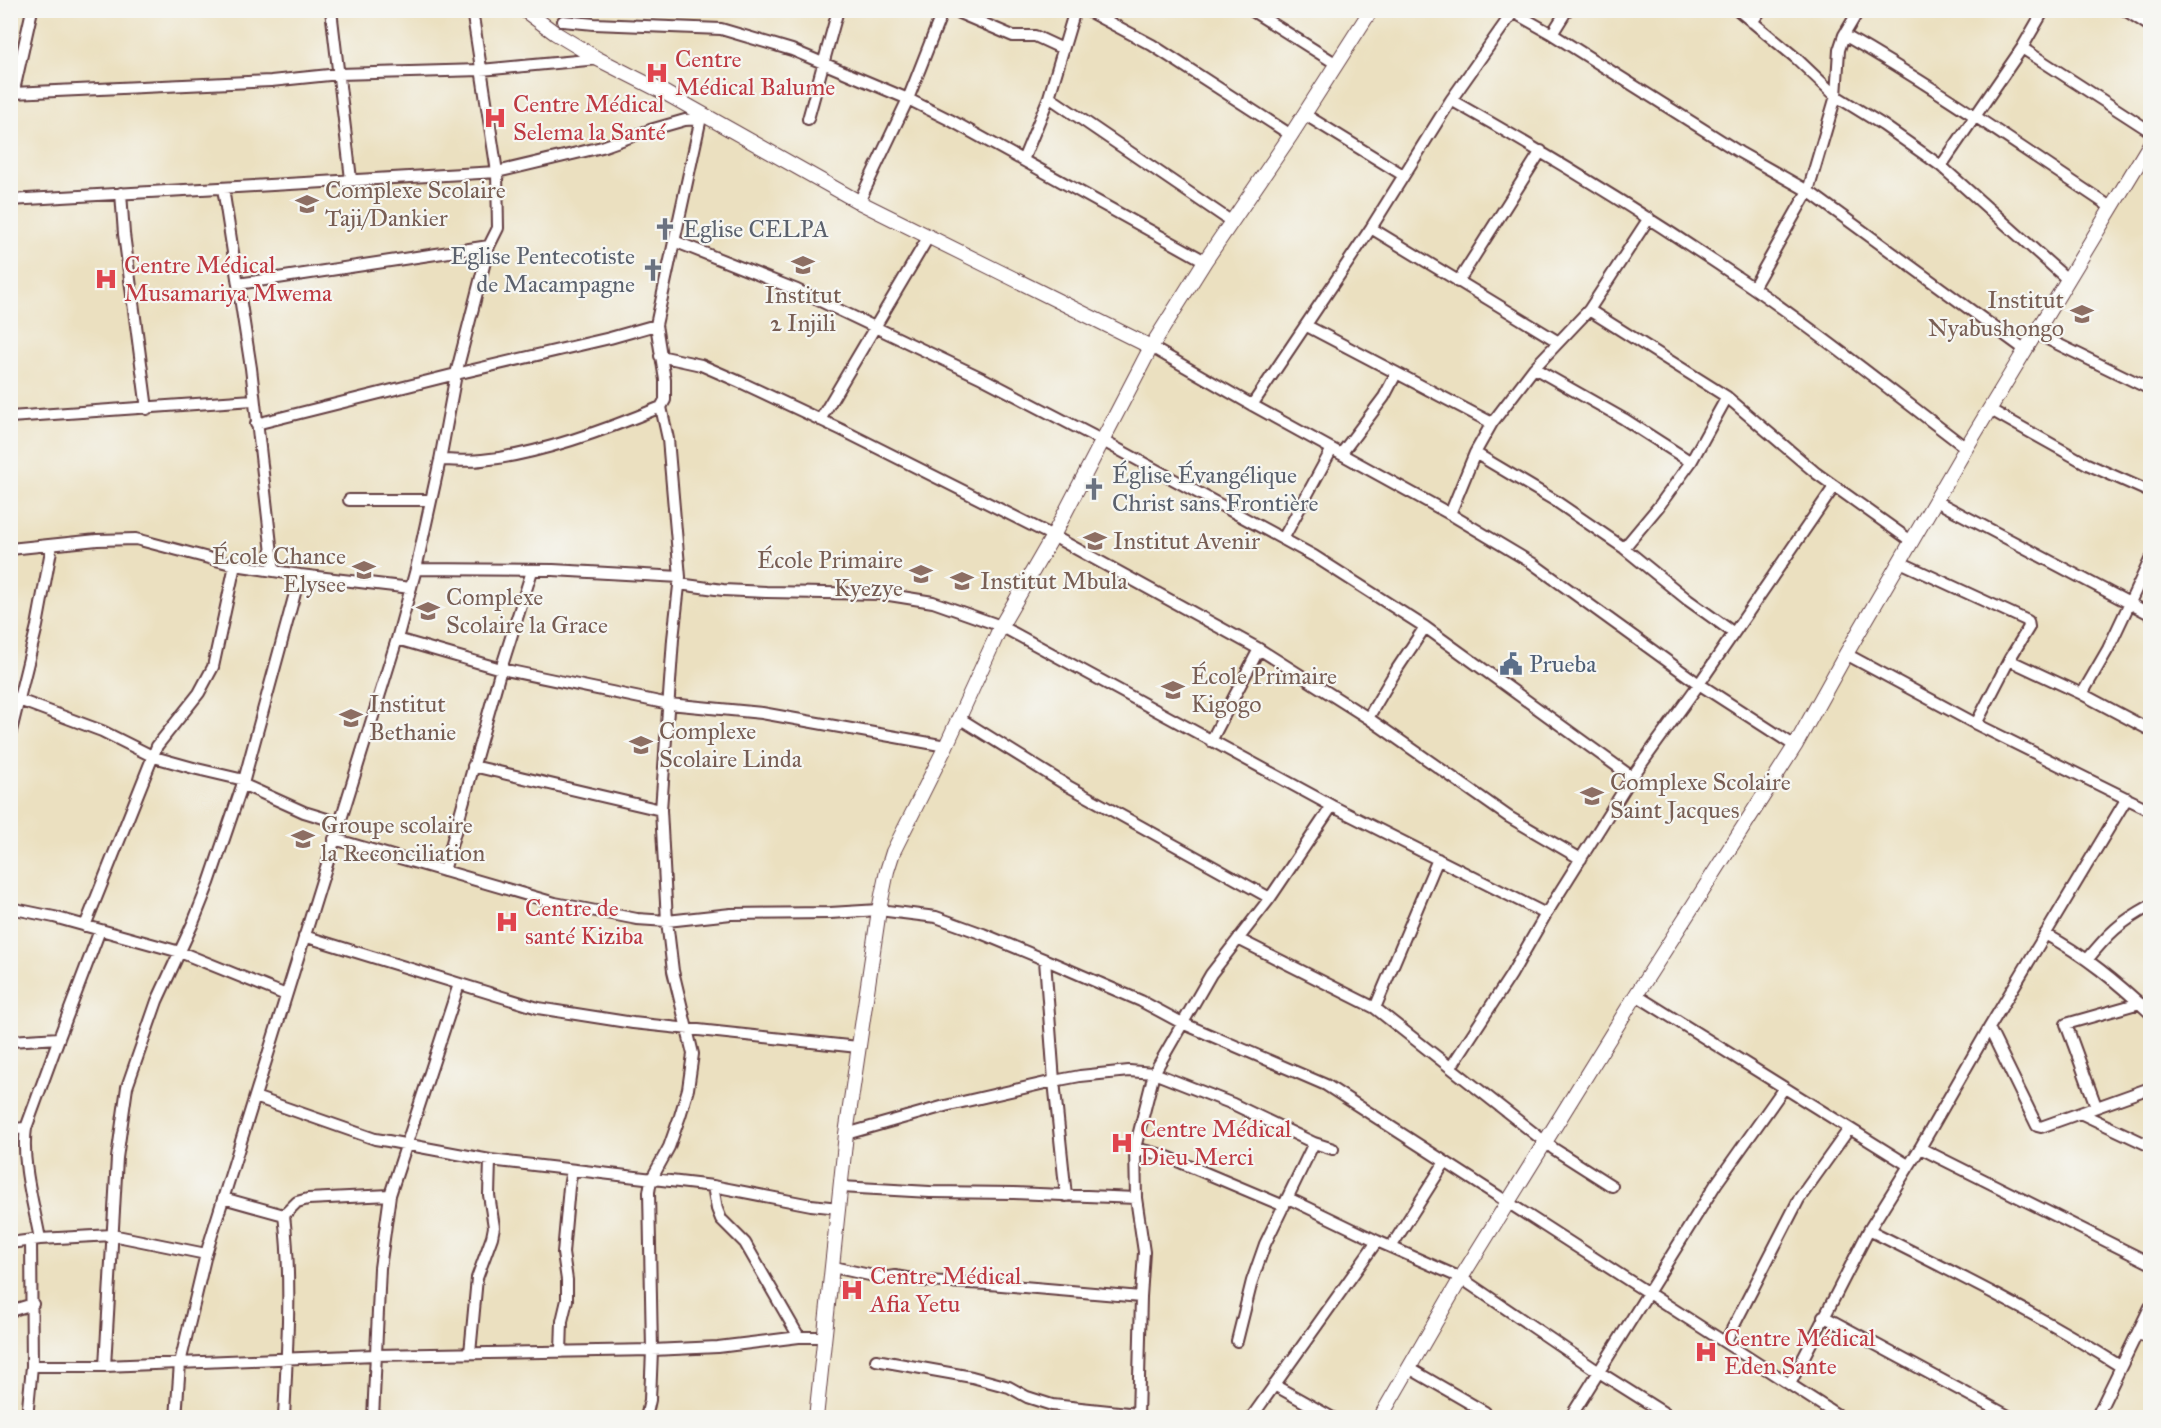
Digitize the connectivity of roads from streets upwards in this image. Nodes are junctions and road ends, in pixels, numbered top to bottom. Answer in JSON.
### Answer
{"nodes":[{"id":1,"x":32,"y":10,"type":"edge"},
{"id":2,"x":331,"y":10,"type":"edge"},
{"id":3,"x":472,"y":10,"type":"edge"},
{"id":4,"x":524,"y":10,"type":"edge"},
{"id":5,"x":571,"y":10,"type":"edge"},
{"id":6,"x":838,"y":10,"type":"edge"},
{"id":7,"x":943,"y":10,"type":"edge"},
{"id":8,"x":952,"y":10,"type":"edge"},
{"id":9,"x":1075,"y":10,"type":"edge"},
{"id":10,"x":1086,"y":10,"type":"edge"},
{"id":11,"x":1251,"y":10,"type":"edge"},
{"id":12,"x":1371,"y":10,"type":"edge"},
{"id":13,"x":1567,"y":10,"type":"edge"},
{"id":14,"x":1738,"y":10,"type":"edge"},
{"id":15,"x":1761,"y":10,"type":"edge"},
{"id":16,"x":1859,"y":10,"type":"edge"},
{"id":17,"x":2044,"y":10,"type":"edge"},
{"id":18,"x":2125,"y":10,"type":"edge"},
{"id":19,"x":1512,"y":11,"type":"edge"},
{"id":20,"x":563,"y":21,"type":"junction"},
{"id":21,"x":1752,"y":22,"type":"junction"},
{"id":22,"x":2151,"y":26,"type":"edge"},
{"id":23,"x":555,"y":33,"type":"junction"},
{"id":24,"x":1552,"y":34,"type":"junction"},
{"id":25,"x":1844,"y":35,"type":"junction"},
{"id":26,"x":2022,"y":48,"type":"junction"},
{"id":27,"x":1063,"y":49,"type":"junction"},
{"id":28,"x":598,"y":59,"type":"junction"},
{"id":29,"x":1335,"y":63,"type":"junction"},
{"id":30,"x":824,"y":64,"type":"junction"},
{"id":31,"x":481,"y":70,"type":"junction"},
{"id":32,"x":339,"y":74,"type":"junction"},
{"id":33,"x":13,"y":93,"type":"junction"},
{"id":34,"x":1836,"y":96,"type":"junction"},
{"id":35,"x":1049,"y":97,"type":"junction"},
{"id":36,"x":908,"y":99,"type":"junction"},
{"id":37,"x":1451,"y":100,"type":"junction"},
{"id":38,"x":10,"y":108,"type":"edge"},
{"id":39,"x":1304,"y":114,"type":"junction"},
{"id":40,"x":701,"y":116,"type":"junction"},
{"id":41,"x":1977,"y":116,"type":"junction"},
{"id":42,"x":808,"y":118,"type":"dead end"},
{"id":43,"x":2151,"y":131,"type":"edge"},
{"id":44,"x":1290,"y":135,"type":"junction"},
{"id":45,"x":2151,"y":144,"type":"edge"},
{"id":46,"x":1541,"y":151,"type":"junction"},
{"id":47,"x":1023,"y":160,"type":"junction"},
{"id":48,"x":1941,"y":166,"type":"junction"},
{"id":49,"x":496,"y":172,"type":"junction"},
{"id":50,"x":1403,"y":175,"type":"junction"},
{"id":51,"x":351,"y":179,"type":"junction"},
{"id":52,"x":223,"y":188,"type":"junction"},
{"id":53,"x":1808,"y":191,"type":"junction"},
{"id":54,"x":121,"y":193,"type":"junction"},
{"id":55,"x":10,"y":200,"type":"edge"},
{"id":56,"x":859,"y":202,"type":"junction"},
{"id":57,"x":2112,"y":208,"type":"junction"},
{"id":58,"x":1649,"y":218,"type":"junction"},
{"id":59,"x":1232,"y":222,"type":"junction"},
{"id":60,"x":1371,"y":228,"type":"junction"},
{"id":61,"x":929,"y":236,"type":"junction"},
{"id":62,"x":674,"y":241,"type":"junction"},
{"id":63,"x":489,"y":246,"type":"junction"},
{"id":64,"x":1205,"y":261,"type":"junction"},
{"id":65,"x":2068,"y":280,"type":"junction"},
{"id":66,"x":1458,"y":282,"type":"junction"},
{"id":67,"x":238,"y":284,"type":"junction"},
{"id":68,"x":1753,"y":288,"type":"junction"},
{"id":69,"x":1589,"y":310,"type":"junction"},
{"id":70,"x":657,"y":325,"type":"junction"},
{"id":71,"x":876,"y":326,"type":"junction"},
{"id":72,"x":1307,"y":326,"type":"junction"},
{"id":73,"x":2034,"y":333,"type":"junction"},
{"id":74,"x":1557,"y":341,"type":"junction"},
{"id":75,"x":1151,"y":347,"type":"junction"},
{"id":76,"x":2024,"y":349,"type":"junction"},
{"id":77,"x":660,"y":356,"type":"junction"},
{"id":78,"x":1534,"y":368,"type":"junction"},
{"id":79,"x":456,"y":374,"type":"junction"},
{"id":80,"x":1396,"y":374,"type":"junction"},
{"id":81,"x":2151,"y":388,"type":"edge"},
{"id":82,"x":1727,"y":397,"type":"junction"},
{"id":83,"x":253,"y":400,"type":"junction"},
{"id":84,"x":1252,"y":405,"type":"junction"},
{"id":85,"x":661,"y":407,"type":"junction"},
{"id":86,"x":147,"y":409,"type":"junction"},
{"id":87,"x":1989,"y":409,"type":"junction"},
{"id":88,"x":10,"y":417,"type":"edge"},
{"id":89,"x":820,"y":420,"type":"junction"},
{"id":90,"x":1492,"y":423,"type":"junction"},
{"id":91,"x":256,"y":424,"type":"junction"},
{"id":92,"x":1103,"y":441,"type":"junction"},
{"id":93,"x":1966,"y":448,"type":"junction"},
{"id":94,"x":1336,"y":451,"type":"junction"},
{"id":95,"x":1475,"y":453,"type":"junction"},
{"id":96,"x":440,"y":460,"type":"junction"},
{"id":97,"x":1691,"y":462,"type":"junction"},
{"id":98,"x":1834,"y":487,"type":"junction"},
{"id":99,"x":2151,"y":492,"type":"edge"},
{"id":100,"x":349,"y":500,"type":"dead end"},
{"id":101,"x":430,"y":500,"type":"junction"},
{"id":102,"x":1936,"y":501,"type":"junction"},
{"id":103,"x":1450,"y":514,"type":"junction"},
{"id":104,"x":1053,"y":536,"type":"junction"},
{"id":105,"x":1283,"y":539,"type":"junction"},
{"id":106,"x":1911,"y":541,"type":"junction"},
{"id":107,"x":52,"y":545,"type":"junction"},
{"id":108,"x":1624,"y":548,"type":"junction"},
{"id":109,"x":10,"y":549,"type":"edge"},
{"id":110,"x":2151,"y":560,"type":"edge"},
{"id":111,"x":1900,"y":562,"type":"junction"},
{"id":112,"x":235,"y":565,"type":"junction"},
{"id":113,"x":416,"y":569,"type":"junction"},
{"id":114,"x":274,"y":571,"type":"junction"},
{"id":115,"x":532,"y":571,"type":"junction"},
{"id":116,"x":300,"y":575,"type":"junction"},
{"id":117,"x":679,"y":581,"type":"junction"},
{"id":118,"x":411,"y":588,"type":"junction"},
{"id":119,"x":2130,"y":604,"type":"junction"},
{"id":120,"x":2151,"y":614,"type":"edge"},
{"id":121,"x":1001,"y":626,"type":"junction"},
{"id":122,"x":1425,"y":627,"type":"junction"},
{"id":123,"x":1734,"y":633,"type":"junction"},
{"id":124,"x":398,"y":639,"type":"junction"},
{"id":125,"x":1259,"y":649,"type":"junction"},
{"id":126,"x":1846,"y":654,"type":"junction"},
{"id":127,"x":2009,"y":660,"type":"junction"},
{"id":128,"x":501,"y":669,"type":"junction"},
{"id":129,"x":1699,"y":684,"type":"junction"},
{"id":130,"x":2082,"y":694,"type":"junction"},
{"id":131,"x":19,"y":700,"type":"junction"},
{"id":132,"x":669,"y":705,"type":"junction"},
{"id":133,"x":959,"y":718,"type":"junction"},
{"id":134,"x":1368,"y":718,"type":"junction"},
{"id":135,"x":1976,"y":724,"type":"junction"},
{"id":136,"x":2151,"y":730,"type":"edge"},
{"id":137,"x":10,"y":735,"type":"edge"},
{"id":138,"x":1211,"y":741,"type":"junction"},
{"id":139,"x":946,"y":746,"type":"junction"},
{"id":140,"x":1795,"y":746,"type":"junction"},
{"id":141,"x":154,"y":757,"type":"junction"},
{"id":142,"x":473,"y":766,"type":"junction"},
{"id":143,"x":1632,"y":777,"type":"junction"},
{"id":144,"x":243,"y":782,"type":"junction"},
{"id":145,"x":2127,"y":798,"type":"junction"},
{"id":146,"x":1332,"y":807,"type":"junction"},
{"id":147,"x":661,"y":810,"type":"junction"},
{"id":148,"x":2151,"y":810,"type":"edge"},
{"id":149,"x":340,"y":823,"type":"junction"},
{"id":150,"x":334,"y":839,"type":"junction"},
{"id":151,"x":1438,"y":859,"type":"junction"},
{"id":152,"x":1581,"y":859,"type":"junction"},
{"id":153,"x":444,"y":872,"type":"junction"},
{"id":154,"x":1270,"y":898,"type":"junction"},
{"id":155,"x":2151,"y":906,"type":"edge"},
{"id":156,"x":10,"y":908,"type":"edge"},
{"id":157,"x":879,"y":910,"type":"junction"},
{"id":158,"x":1546,"y":914,"type":"junction"},
{"id":159,"x":667,"y":921,"type":"junction"},
{"id":160,"x":85,"y":926,"type":"junction"},
{"id":161,"x":99,"y":930,"type":"junction"},
{"id":162,"x":2045,"y":934,"type":"junction"},
{"id":163,"x":304,"y":936,"type":"junction"},
{"id":164,"x":1239,"y":939,"type":"junction"},
{"id":165,"x":180,"y":952,"type":"junction"},
{"id":166,"x":1045,"y":960,"type":"junction"},
{"id":167,"x":2087,"y":960,"type":"junction"},
{"id":168,"x":459,"y":984,"type":"junction"},
{"id":169,"x":1636,"y":994,"type":"junction"},
{"id":170,"x":286,"y":995,"type":"junction"},
{"id":171,"x":2140,"y":1003,"type":"junction"},
{"id":172,"x":1375,"y":1008,"type":"junction"},
{"id":173,"x":2151,"y":1013,"type":"edge"},
{"id":174,"x":1182,"y":1023,"type":"junction"},
{"id":175,"x":1989,"y":1028,"type":"junction"},
{"id":176,"x":687,"y":1030,"type":"junction"},
{"id":177,"x":59,"y":1038,"type":"junction"},
{"id":178,"x":10,"y":1041,"type":"edge"},
{"id":179,"x":858,"y":1047,"type":"junction"},
{"id":180,"x":1451,"y":1066,"type":"junction"},
{"id":181,"x":1154,"y":1073,"type":"junction"},
{"id":182,"x":1054,"y":1081,"type":"junction"},
{"id":183,"x":1784,"y":1088,"type":"junction"},
{"id":184,"x":2151,"y":1088,"type":"edge"},
{"id":185,"x":255,"y":1097,"type":"junction"},
{"id":186,"x":2096,"y":1106,"type":"junction"},
{"id":187,"x":2080,"y":1113,"type":"junction"},
{"id":188,"x":26,"y":1128,"type":"junction"},
{"id":189,"x":10,"y":1129,"type":"edge"},
{"id":190,"x":1849,"y":1129,"type":"junction"},
{"id":191,"x":846,"y":1134,"type":"junction"},
{"id":192,"x":1545,"y":1142,"type":"junction"},
{"id":193,"x":1314,"y":1143,"type":"junction"},
{"id":194,"x":407,"y":1144,"type":"junction"},
{"id":195,"x":2151,"y":1146,"type":"edge"},
{"id":196,"x":1135,"y":1148,"type":"junction"},
{"id":197,"x":1920,"y":1148,"type":"junction"},
{"id":198,"x":1333,"y":1149,"type":"dead end"},
{"id":199,"x":490,"y":1160,"type":"junction"},
{"id":200,"x":1445,"y":1162,"type":"junction"},
{"id":201,"x":1908,"y":1166,"type":"junction"},
{"id":202,"x":572,"y":1170,"type":"junction"},
{"id":203,"x":651,"y":1180,"type":"junction"},
{"id":204,"x":713,"y":1186,"type":"junction"},
{"id":205,"x":1612,"y":1186,"type":"dead end"},
{"id":206,"x":841,"y":1188,"type":"junction"},
{"id":207,"x":390,"y":1195,"type":"junction"},
{"id":208,"x":1066,"y":1196,"type":"junction"},
{"id":209,"x":223,"y":1198,"type":"junction"},
{"id":210,"x":1136,"y":1198,"type":"junction"},
{"id":211,"x":1286,"y":1202,"type":"junction"},
{"id":212,"x":1508,"y":1203,"type":"junction"},
{"id":213,"x":839,"y":1208,"type":"junction"},
{"id":214,"x":284,"y":1215,"type":"junction"},
{"id":215,"x":1869,"y":1230,"type":"junction"},
{"id":216,"x":112,"y":1235,"type":"junction"},
{"id":217,"x":36,"y":1239,"type":"junction"},
{"id":218,"x":1377,"y":1241,"type":"junction"},
{"id":219,"x":10,"y":1243,"type":"edge"},
{"id":220,"x":1391,"y":1247,"type":"junction"},
{"id":221,"x":206,"y":1254,"type":"junction"},
{"id":222,"x":2151,"y":1263,"type":"edge"},
{"id":223,"x":833,"y":1267,"type":"junction"},
{"id":224,"x":1461,"y":1278,"type":"junction"},
{"id":225,"x":1650,"y":1292,"type":"junction"},
{"id":226,"x":1141,"y":1297,"type":"junction"},
{"id":227,"x":33,"y":1304,"type":"junction"},
{"id":228,"x":2151,"y":1307,"type":"edge"},
{"id":229,"x":10,"y":1311,"type":"edge"},
{"id":230,"x":1823,"y":1316,"type":"junction"},
{"id":231,"x":2137,"y":1334,"type":"junction"},
{"id":232,"x":799,"y":1337,"type":"junction"},
{"id":233,"x":825,"y":1337,"type":"junction"},
{"id":234,"x":2151,"y":1338,"type":"edge"},
{"id":235,"x":1237,"y":1341,"type":"dead end"},
{"id":236,"x":1726,"y":1341,"type":"junction"},
{"id":237,"x":652,"y":1350,"type":"junction"},
{"id":238,"x":561,"y":1352,"type":"junction"},
{"id":239,"x":470,"y":1353,"type":"junction"},
{"id":240,"x":375,"y":1356,"type":"junction"},
{"id":241,"x":286,"y":1358,"type":"junction"},
{"id":242,"x":876,"y":1360,"type":"dead end"},
{"id":243,"x":180,"y":1363,"type":"junction"},
{"id":244,"x":32,"y":1366,"type":"junction"},
{"id":245,"x":105,"y":1366,"type":"junction"},
{"id":246,"x":2120,"y":1366,"type":"junction"},
{"id":247,"x":1409,"y":1368,"type":"junction"},
{"id":248,"x":1599,"y":1372,"type":"junction"},
{"id":249,"x":1790,"y":1384,"type":"junction"},
{"id":250,"x":1274,"y":1385,"type":"junction"},
{"id":251,"x":1485,"y":1412,"type":"dead end"},
{"id":252,"x":1138,"y":1416,"type":"edge"},
{"id":253,"x":27,"y":1418,"type":"edge"},
{"id":254,"x":177,"y":1418,"type":"edge"},
{"id":255,"x":284,"y":1418,"type":"edge"},
{"id":256,"x":373,"y":1418,"type":"edge"},
{"id":257,"x":646,"y":1418,"type":"edge"},
{"id":258,"x":816,"y":1418,"type":"edge"},
{"id":259,"x":1251,"y":1418,"type":"edge"},
{"id":260,"x":1333,"y":1418,"type":"edge"},
{"id":261,"x":1380,"y":1418,"type":"edge"},
{"id":262,"x":1570,"y":1418,"type":"edge"},
{"id":263,"x":1672,"y":1418,"type":"edge"},
{"id":264,"x":1842,"y":1418,"type":"edge"},
{"id":265,"x":2012,"y":1418,"type":"edge"},
{"id":266,"x":2096,"y":1418,"type":"edge"}],
"edges":[{"from":1,"to":33,"type":"street"},
{"from":2,"to":32,"type":"street"},
{"from":3,"to":31,"type":"street"},
{"from":4,"to":23,"type":"street"},
{"from":5,"to":20,"type":"street"},
{"from":6,"to":30,"type":"street"},
{"from":7,"to":36,"type":"street"},
{"from":8,"to":27,"type":"street"},
{"from":9,"to":27,"type":"street"},
{"from":10,"to":44,"type":"street"},
{"from":11,"to":29,"type":"street"},
{"from":12,"to":29,"type":"street"},
{"from":13,"to":24,"type":"street"},
{"from":14,"to":21,"type":"street"},
{"from":15,"to":21,"type":"street"},
{"from":16,"to":25,"type":"street"},
{"from":17,"to":26,"type":"street"},
{"from":18,"to":22,"type":"street"},
{"from":19,"to":24,"type":"street"},
{"from":19,"to":37,"type":"street"},
{"from":20,"to":23,"type":"street"},
{"from":20,"to":30,"type":"street"},
{"from":21,"to":34,"type":"street"},
{"from":23,"to":28,"type":"street"},
{"from":24,"to":53,"type":"street"},
{"from":25,"to":34,"type":"street"},
{"from":25,"to":41,"type":"street"},
{"from":26,"to":41,"type":"street"},
{"from":26,"to":43,"type":"street"},
{"from":27,"to":35,"type":"street"},
{"from":28,"to":31,"type":"street"},
{"from":28,"to":40,"type":"street"},
{"from":29,"to":39,"type":"street"},
{"from":30,"to":36,"type":"street"},
{"from":30,"to":42,"type":"street"},
{"from":31,"to":32,"type":"street"},
{"from":31,"to":49,"type":"street"},
{"from":32,"to":33,"type":"street"},
{"from":32,"to":51,"type":"street"},
{"from":33,"to":38,"type":"street"},
{"from":34,"to":48,"type":"street"},
{"from":34,"to":53,"type":"street"},
{"from":35,"to":47,"type":"street"},
{"from":35,"to":59,"type":"street"},
{"from":36,"to":47,"type":"street"},
{"from":36,"to":56,"type":"street"},
{"from":37,"to":46,"type":"street"},
{"from":37,"to":50,"type":"street"},
{"from":39,"to":44,"type":"street"},
{"from":39,"to":50,"type":"street"},
{"from":40,"to":49,"type":"street"},
{"from":40,"to":56,"type":"street"},
{"from":40,"to":62,"type":"street"},
{"from":41,"to":48,"type":"street"},
{"from":41,"to":57,"type":"street"},
{"from":44,"to":59,"type":"street"},
{"from":45,"to":57,"type":"street"},
{"from":46,"to":58,"type":"street"},
{"from":46,"to":66,"type":"street"},
{"from":47,"to":64,"type":"street"},
{"from":48,"to":65,"type":"street"},
{"from":49,"to":51,"type":"street"},
{"from":49,"to":63,"type":"street"},
{"from":50,"to":60,"type":"street"},
{"from":51,"to":52,"type":"street"},
{"from":52,"to":54,"type":"street"},
{"from":52,"to":67,"type":"street"},
{"from":53,"to":68,"type":"street"},
{"from":53,"to":76,"type":"street"},
{"from":54,"to":55,"type":"street"},
{"from":54,"to":86,"type":"street"},
{"from":56,"to":61,"type":"street"},
{"from":57,"to":65,"type":"street"},
{"from":58,"to":68,"type":"street"},
{"from":58,"to":69,"type":"street"},
{"from":59,"to":64,"type":"street"},
{"from":60,"to":66,"type":"street"},
{"from":60,"to":72,"type":"street"},
{"from":61,"to":71,"type":"street"},
{"from":61,"to":75,"type":"street"},
{"from":62,"to":70,"type":"street"},
{"from":62,"to":71,"type":"street"},
{"from":63,"to":67,"type":"street"},
{"from":63,"to":79,"type":"street"},
{"from":64,"to":75,"type":"street"},
{"from":65,"to":73,"type":"street"},
{"from":66,"to":74,"type":"street"},
{"from":67,"to":83,"type":"street"},
{"from":68,"to":93,"type":"street"},
{"from":69,"to":74,"type":"street"},
{"from":69,"to":82,"type":"street"},
{"from":70,"to":77,"type":"street"},
{"from":70,"to":79,"type":"street"},
{"from":71,"to":89,"type":"street"},
{"from":71,"to":92,"type":"street"},
{"from":72,"to":80,"type":"street"},
{"from":72,"to":84,"type":"street"},
{"from":73,"to":76,"type":"street"},
{"from":73,"to":81,"type":"street"},
{"from":74,"to":78,"type":"street"},
{"from":75,"to":84,"type":"street"},
{"from":75,"to":92,"type":"street"},
{"from":76,"to":87,"type":"street"},
{"from":77,"to":85,"type":"street"},
{"from":77,"to":89,"type":"street"},
{"from":78,"to":90,"type":"street"},
{"from":78,"to":97,"type":"street"},
{"from":79,"to":91,"type":"street"},
{"from":79,"to":96,"type":"street"},
{"from":80,"to":90,"type":"street"},
{"from":80,"to":94,"type":"street"},
{"from":82,"to":97,"type":"street"},
{"from":82,"to":98,"type":"street"},
{"from":83,"to":86,"type":"street"},
{"from":83,"to":91,"type":"street"},
{"from":84,"to":94,"type":"street"},
{"from":85,"to":96,"type":"street"},
{"from":85,"to":117,"type":"street"},
{"from":86,"to":88,"type":"street"},
{"from":87,"to":93,"type":"street"},
{"from":87,"to":99,"type":"street"},
{"from":89,"to":104,"type":"street"},
{"from":90,"to":95,"type":"street"},
{"from":91,"to":114,"type":"street"},
{"from":92,"to":104,"type":"street"},
{"from":92,"to":105,"type":"street"},
{"from":93,"to":102,"type":"street"},
{"from":94,"to":103,"type":"street"},
{"from":94,"to":105,"type":"street"},
{"from":95,"to":103,"type":"street"},
{"from":95,"to":108,"type":"street"},
{"from":96,"to":101,"type":"street"},
{"from":97,"to":108,"type":"street"},
{"from":98,"to":106,"type":"street"},
{"from":98,"to":123,"type":"street"},
{"from":100,"to":101,"type":"street"},
{"from":101,"to":113,"type":"street"},
{"from":102,"to":106,"type":"street"},
{"from":102,"to":119,"type":"street"},
{"from":103,"to":129,"type":"street"},
{"from":104,"to":121,"type":"street"},
{"from":104,"to":125,"type":"street"},
{"from":105,"to":122,"type":"street"},
{"from":106,"to":111,"type":"street"},
{"from":107,"to":109,"type":"street"},
{"from":107,"to":112,"type":"street"},
{"from":107,"to":131,"type":"street"},
{"from":108,"to":123,"type":"street"},
{"from":110,"to":119,"type":"street"},
{"from":111,"to":126,"type":"street"},
{"from":111,"to":127,"type":"street"},
{"from":112,"to":114,"type":"street"},
{"from":112,"to":141,"type":"street"},
{"from":113,"to":115,"type":"street"},
{"from":113,"to":118,"type":"street"},
{"from":114,"to":116,"type":"street"},
{"from":115,"to":117,"type":"street"},
{"from":115,"to":128,"type":"street"},
{"from":116,"to":118,"type":"street"},
{"from":116,"to":144,"type":"street"},
{"from":117,"to":121,"type":"street"},
{"from":117,"to":132,"type":"street"},
{"from":118,"to":124,"type":"street"},
{"from":119,"to":120,"type":"street"},
{"from":119,"to":130,"type":"street"},
{"from":121,"to":133,"type":"street"},
{"from":121,"to":138,"type":"street"},
{"from":122,"to":134,"type":"street"},
{"from":122,"to":143,"type":"street"},
{"from":123,"to":129,"type":"street"},
{"from":124,"to":128,"type":"street"},
{"from":124,"to":149,"type":"street"},
{"from":125,"to":134,"type":"street"},
{"from":125,"to":138,"type":"street"},
{"from":126,"to":135,"type":"street"},
{"from":126,"to":140,"type":"street"},
{"from":127,"to":130,"type":"street"},
{"from":127,"to":135,"type":"street"},
{"from":128,"to":132,"type":"street"},
{"from":128,"to":142,"type":"street"},
{"from":129,"to":140,"type":"street"},
{"from":129,"to":143,"type":"street"},
{"from":130,"to":136,"type":"street"},
{"from":131,"to":137,"type":"street"},
{"from":131,"to":141,"type":"street"},
{"from":132,"to":139,"type":"street"},
{"from":132,"to":147,"type":"street"},
{"from":133,"to":139,"type":"street"},
{"from":133,"to":154,"type":"street"},
{"from":134,"to":152,"type":"street"},
{"from":135,"to":145,"type":"street"},
{"from":138,"to":146,"type":"street"},
{"from":139,"to":157,"type":"street"},
{"from":140,"to":169,"type":"street"},
{"from":141,"to":144,"type":"street"},
{"from":141,"to":160,"type":"street"},
{"from":142,"to":147,"type":"street"},
{"from":142,"to":153,"type":"street"},
{"from":143,"to":152,"type":"street"},
{"from":144,"to":149,"type":"street"},
{"from":144,"to":165,"type":"street"},
{"from":145,"to":148,"type":"street"},
{"from":145,"to":162,"type":"street"},
{"from":146,"to":151,"type":"street"},
{"from":146,"to":154,"type":"street"},
{"from":147,"to":159,"type":"street"},
{"from":149,"to":150,"type":"street"},
{"from":150,"to":153,"type":"street"},
{"from":150,"to":163,"type":"street"},
{"from":151,"to":158,"type":"street"},
{"from":151,"to":172,"type":"street"},
{"from":152,"to":158,"type":"street"},
{"from":153,"to":159,"type":"street"},
{"from":154,"to":164,"type":"street"},
{"from":155,"to":167,"type":"street"},
{"from":156,"to":160,"type":"street"},
{"from":157,"to":159,"type":"street"},
{"from":157,"to":166,"type":"street"},
{"from":157,"to":179,"type":"street"},
{"from":158,"to":180,"type":"street"},
{"from":159,"to":176,"type":"street"},
{"from":160,"to":161,"type":"street"},
{"from":161,"to":165,"type":"street"},
{"from":161,"to":177,"type":"street"},
{"from":162,"to":167,"type":"street"},
{"from":162,"to":175,"type":"street"},
{"from":163,"to":168,"type":"street"},
{"from":163,"to":170,"type":"street"},
{"from":164,"to":172,"type":"street"},
{"from":164,"to":174,"type":"street"},
{"from":165,"to":170,"type":"street"},
{"from":165,"to":216,"type":"street"},
{"from":166,"to":174,"type":"street"},
{"from":166,"to":182,"type":"street"},
{"from":167,"to":171,"type":"street"},
{"from":168,"to":176,"type":"street"},
{"from":168,"to":194,"type":"street"},
{"from":169,"to":183,"type":"street"},
{"from":169,"to":192,"type":"street"},
{"from":170,"to":185,"type":"street"},
{"from":171,"to":173,"type":"street"},
{"from":171,"to":186,"type":"street"},
{"from":172,"to":180,"type":"street"},
{"from":174,"to":181,"type":"street"},
{"from":174,"to":200,"type":"street"},
{"from":175,"to":187,"type":"street"},
{"from":175,"to":197,"type":"street"},
{"from":176,"to":179,"type":"street"},
{"from":176,"to":203,"type":"street"},
{"from":177,"to":178,"type":"street"},
{"from":177,"to":188,"type":"street"},
{"from":179,"to":191,"type":"street"},
{"from":180,"to":192,"type":"street"},
{"from":181,"to":182,"type":"street"},
{"from":181,"to":193,"type":"street"},
{"from":181,"to":196,"type":"street"},
{"from":182,"to":191,"type":"street"},
{"from":182,"to":208,"type":"street"},
{"from":183,"to":190,"type":"street"},
{"from":183,"to":225,"type":"street"},
{"from":184,"to":186,"type":"street"},
{"from":185,"to":194,"type":"street"},
{"from":185,"to":209,"type":"street"},
{"from":186,"to":187,"type":"street"},
{"from":187,"to":195,"type":"street"},
{"from":188,"to":189,"type":"street"},
{"from":188,"to":217,"type":"street"},
{"from":190,"to":201,"type":"street"},
{"from":190,"to":236,"type":"street"},
{"from":191,"to":206,"type":"street"},
{"from":192,"to":205,"type":"street"},
{"from":192,"to":212,"type":"street"},
{"from":193,"to":198,"type":"street"},
{"from":193,"to":211,"type":"street"},
{"from":194,"to":199,"type":"street"},
{"from":194,"to":207,"type":"street"},
{"from":196,"to":210,"type":"street"},
{"from":196,"to":211,"type":"street"},
{"from":197,"to":201,"type":"street"},
{"from":197,"to":222,"type":"street"},
{"from":199,"to":202,"type":"street"},
{"from":199,"to":239,"type":"street"},
{"from":200,"to":212,"type":"street"},
{"from":200,"to":220,"type":"street"},
{"from":201,"to":215,"type":"street"},
{"from":202,"to":203,"type":"street"},
{"from":202,"to":238,"type":"street"},
{"from":203,"to":204,"type":"street"},
{"from":203,"to":237,"type":"street"},
{"from":204,"to":213,"type":"street"},
{"from":204,"to":232,"type":"street"},
{"from":206,"to":208,"type":"street"},
{"from":206,"to":213,"type":"street"},
{"from":207,"to":214,"type":"street"},
{"from":207,"to":240,"type":"street"},
{"from":208,"to":210,"type":"street"},
{"from":209,"to":214,"type":"street"},
{"from":209,"to":221,"type":"street"},
{"from":210,"to":226,"type":"street"},
{"from":211,"to":218,"type":"street"},
{"from":211,"to":235,"type":"street"},
{"from":212,"to":224,"type":"street"},
{"from":212,"to":225,"type":"street"},
{"from":213,"to":223,"type":"street"},
{"from":214,"to":241,"type":"street"},
{"from":215,"to":230,"type":"street"},
{"from":215,"to":246,"type":"street"},
{"from":216,"to":217,"type":"street"},
{"from":216,"to":221,"type":"street"},
{"from":216,"to":245,"type":"street"},
{"from":217,"to":219,"type":"street"},
{"from":217,"to":227,"type":"street"},
{"from":218,"to":220,"type":"street"},
{"from":218,"to":250,"type":"street"},
{"from":220,"to":224,"type":"street"},
{"from":221,"to":243,"type":"street"},
{"from":223,"to":226,"type":"street"},
{"from":223,"to":233,"type":"street"},
{"from":224,"to":247,"type":"street"},
{"from":224,"to":248,"type":"street"},
{"from":225,"to":236,"type":"street"},
{"from":225,"to":248,"type":"street"},
{"from":226,"to":252,"type":"street"},
{"from":227,"to":229,"type":"street"},
{"from":227,"to":244,"type":"street"},
{"from":228,"to":231,"type":"street"},
{"from":230,"to":249,"type":"street"},
{"from":230,"to":265,"type":"street"},
{"from":231,"to":234,"type":"street"},
{"from":231,"to":246,"type":"street"},
{"from":232,"to":233,"type":"street"},
{"from":232,"to":237,"type":"street"},
{"from":233,"to":258,"type":"street"},
{"from":236,"to":249,"type":"street"},
{"from":237,"to":238,"type":"street"},
{"from":237,"to":257,"type":"street"},
{"from":238,"to":239,"type":"street"},
{"from":239,"to":240,"type":"street"},
{"from":240,"to":241,"type":"street"},
{"from":240,"to":256,"type":"street"},
{"from":241,"to":243,"type":"street"},
{"from":241,"to":255,"type":"street"},
{"from":242,"to":252,"type":"street"},
{"from":243,"to":245,"type":"street"},
{"from":243,"to":254,"type":"street"},
{"from":244,"to":245,"type":"street"},
{"from":244,"to":253,"type":"street"},
{"from":246,"to":266,"type":"street"},
{"from":247,"to":251,"type":"street"},
{"from":247,"to":261,"type":"street"},
{"from":248,"to":262,"type":"street"},
{"from":248,"to":263,"type":"street"},
{"from":249,"to":264,"type":"street"},
{"from":250,"to":259,"type":"street"},
{"from":250,"to":260,"type":"street"}]}
